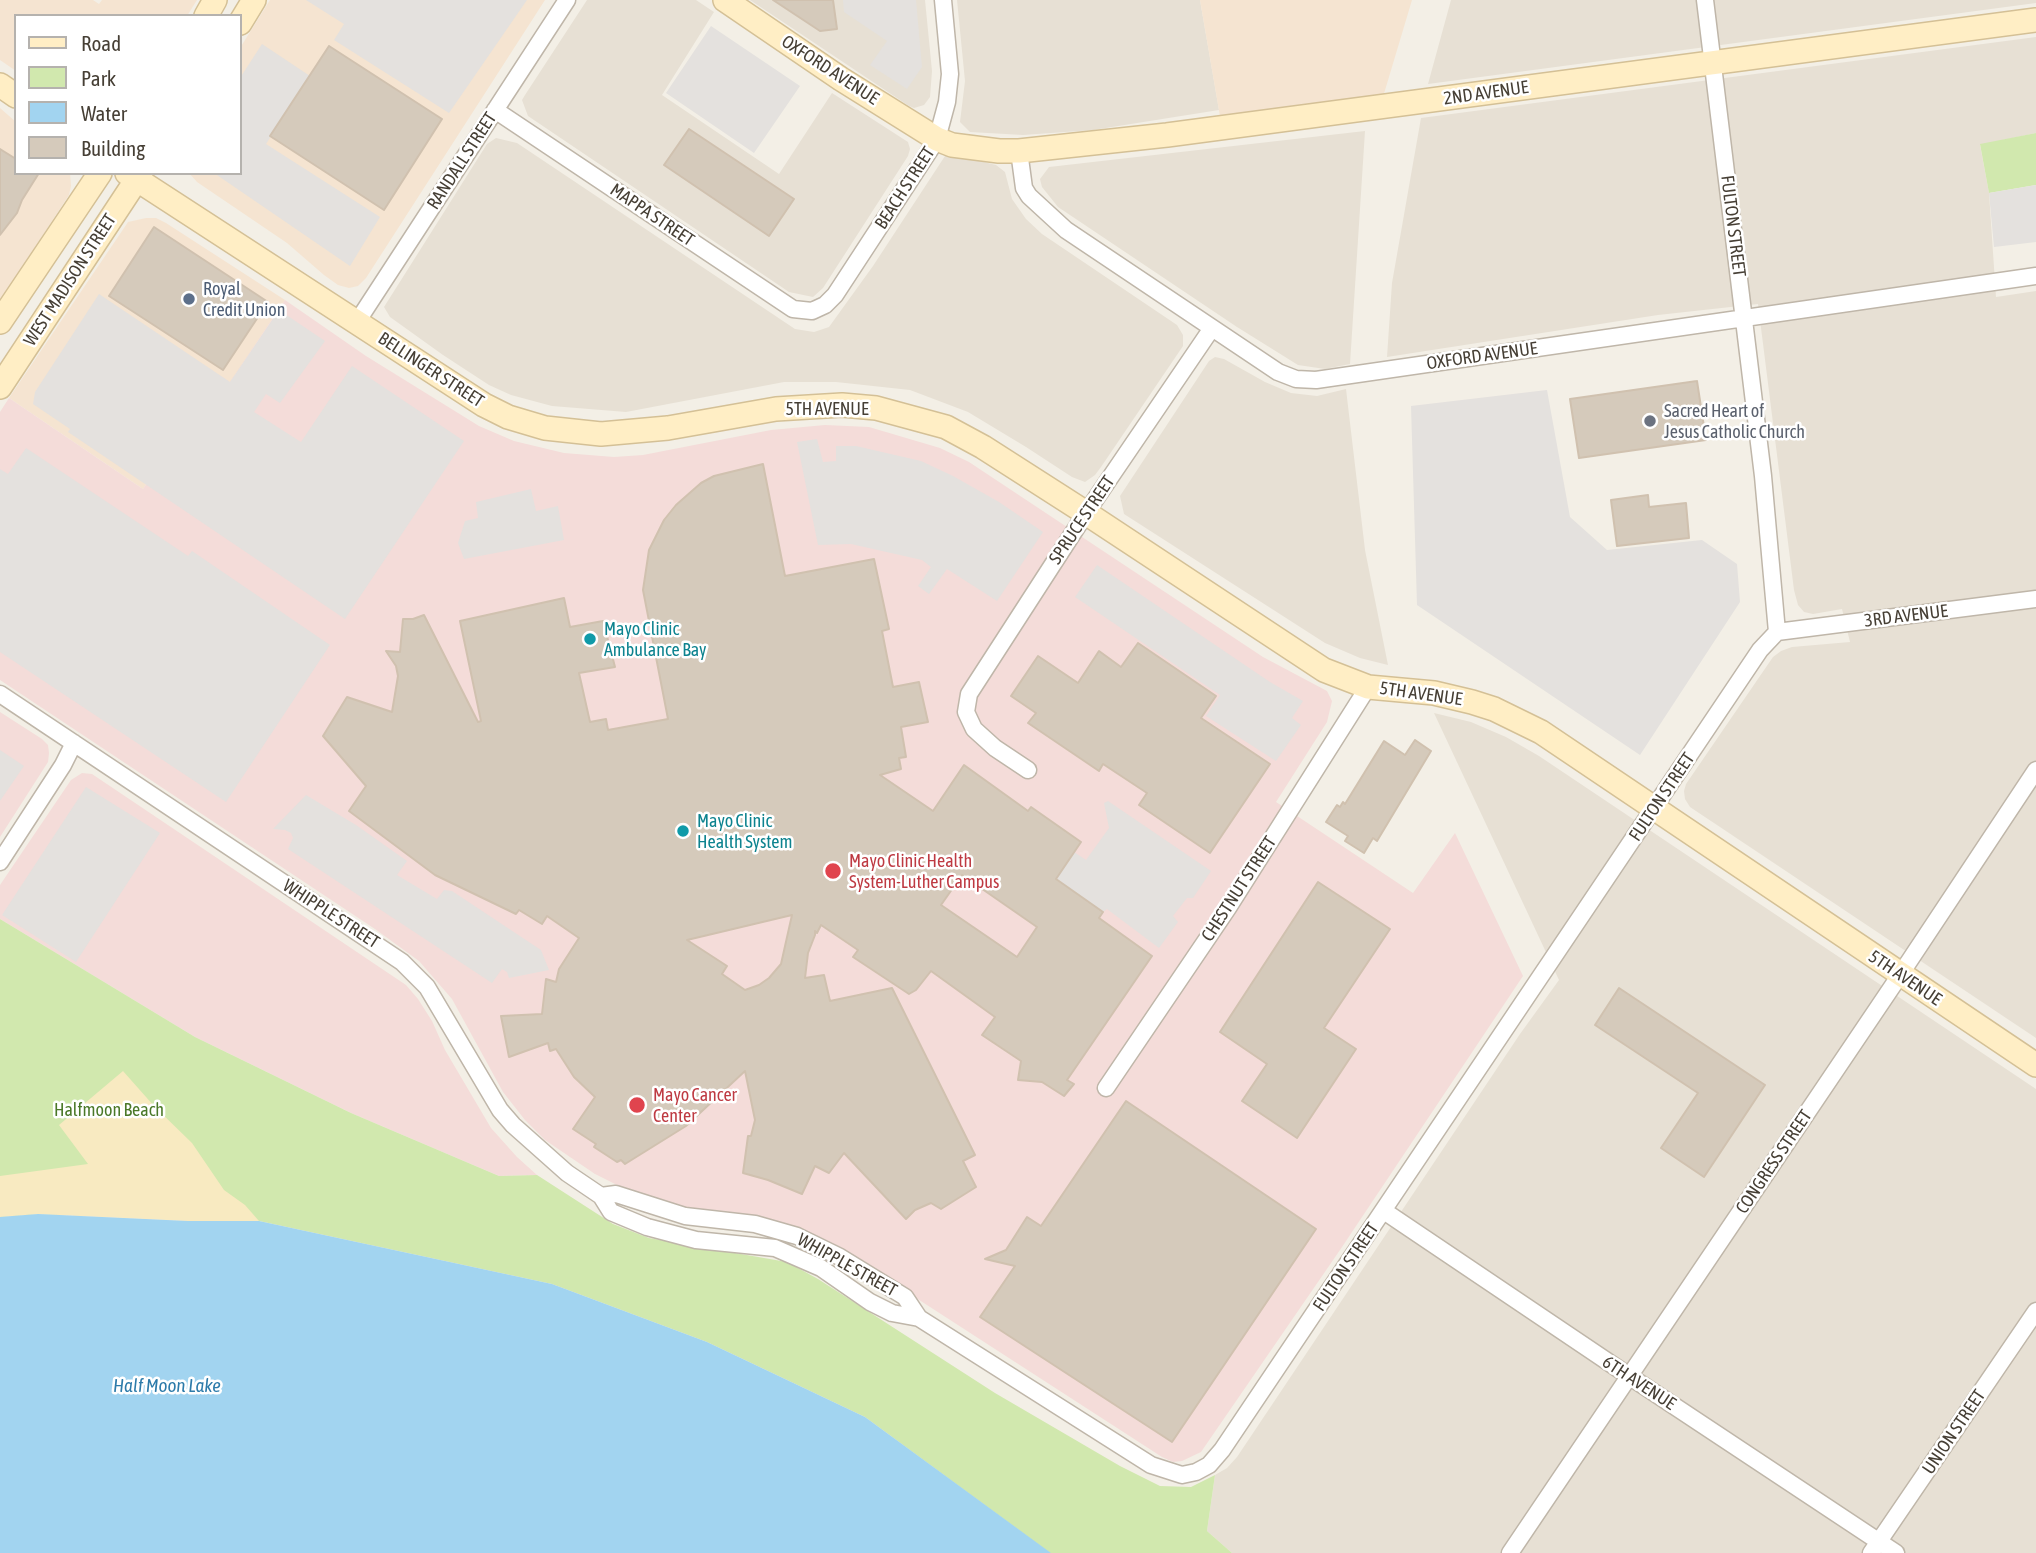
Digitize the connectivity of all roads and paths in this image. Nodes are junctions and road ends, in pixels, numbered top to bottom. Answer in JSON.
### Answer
{"nodes":[{"id":1,"x":254,"y":0,"type":"edge"},
{"id":2,"x":567,"y":0,"type":"edge"},
{"id":3,"x":725,"y":0,"type":"edge"},
{"id":4,"x":943,"y":0,"type":"edge"},
{"id":5,"x":1705,"y":0,"type":"edge"},
{"id":6,"x":242,"y":20,"type":"edge"},
{"id":7,"x":2036,"y":20,"type":"edge"},
{"id":8,"x":1713,"y":63,"type":"junction"},
{"id":9,"x":495,"y":110,"type":"junction"},
{"id":10,"x":937,"y":139,"type":"junction"},
{"id":11,"x":1018,"y":151,"type":"junction"},
{"id":12,"x":99,"y":175,"type":"edge"},
{"id":13,"x":135,"y":175,"type":"edge"},
{"id":14,"x":2036,"y":276,"type":"edge"},
{"id":15,"x":812,"y":311,"type":"joint"},
{"id":16,"x":1745,"y":319,"type":"junction"},
{"id":17,"x":357,"y":321,"type":"junction"},
{"id":18,"x":0,"y":322,"type":"edge"},
{"id":19,"x":1212,"y":328,"type":"junction"},
{"id":20,"x":0,"y":387,"type":"edge"},
{"id":21,"x":775,"y":409,"type":"joint"},
{"id":22,"x":1086,"y":513,"type":"junction"},
{"id":23,"x":2036,"y":599,"type":"edge"},
{"id":24,"x":1777,"y":632,"type":"junction"},
{"id":25,"x":1368,"y":687,"type":"junction"},
{"id":26,"x":0,"y":694,"type":"edge"},
{"id":27,"x":74,"y":743,"type":"junction"},
{"id":28,"x":2036,"y":770,"type":"edge"},
{"id":29,"x":1028,"y":771,"type":"dead end"},
{"id":30,"x":1655,"y":809,"type":"junction"},
{"id":31,"x":0,"y":862,"type":"edge"},
{"id":32,"x":1900,"y":975,"type":"junction"},
{"id":33,"x":2036,"y":1065,"type":"edge"},
{"id":34,"x":1106,"y":1088,"type":"dead end"},
{"id":35,"x":601,"y":1196,"type":"junction"},
{"id":36,"x":1384,"y":1211,"type":"junction"},
{"id":37,"x":2036,"y":1311,"type":"edge"},
{"id":38,"x":919,"y":1318,"type":"junction"},
{"id":39,"x":1629,"y":1376,"type":"junction"},
{"id":40,"x":1182,"y":1475,"type":"joint"},
{"id":41,"x":1875,"y":1547,"type":"edge"},
{"id":42,"x":1510,"y":1553,"type":"edge"},
{"id":43,"x":1896,"y":1553,"type":"edge"}],
"edges":[{"from":1,"to":6,"type":"main road"},
{"from":2,"to":9,"type":"street","name":"RANDALL STREET"},
{"from":3,"to":10,"type":"main road","name":"OXFORD AVENUE"},
{"from":4,"to":10,"type":"street","name":"BEACH STREET"},
{"from":5,"to":8,"type":"street","name":"FULTON STREET"},
{"from":7,"to":8,"type":"main road","name":"2ND AVENUE"},
{"from":8,"to":11,"type":"main road","name":"2ND AVENUE"},
{"from":8,"to":16,"type":"street","name":"FULTON STREET"},
{"from":9,"to":15,"type":"street","name":"MAPPA STREET"},
{"from":9,"to":17,"type":"street","name":"RANDALL STREET"},
{"from":10,"to":11,"type":"main road","name":"2ND AVENUE"},
{"from":10,"to":15,"type":"street","name":"BEACH STREET"},
{"from":11,"to":19,"type":"street","name":"OXFORD AVENUE"},
{"from":12,"to":18,"type":"main road","name":"WEST MADISON STREET"},
{"from":13,"to":17,"type":"main road","name":"BELLINGER STREET"},
{"from":13,"to":20,"type":"main road","name":"WEST MADISON STREET"},
{"from":14,"to":16,"type":"street","name":"OXFORD AVENUE"},
{"from":16,"to":19,"type":"street","name":"OXFORD AVENUE"},
{"from":16,"to":24,"type":"street","name":"FULTON STREET"},
{"from":17,"to":21,"type":"main road","name":"BELLINGER STREET"},
{"from":19,"to":22,"type":"street","name":"SPRUCE STREET"},
{"from":21,"to":22,"type":"main road","name":"5TH AVENUE"},
{"from":22,"to":25,"type":"main road","name":"5TH AVENUE"},
{"from":22,"to":29,"type":"street","name":"SPRUCE STREET"},
{"from":23,"to":24,"type":"street","name":"3RD AVENUE"},
{"from":24,"to":30,"type":"street","name":"FULTON STREET"},
{"from":25,"to":30,"type":"main road","name":"5TH AVENUE"},
{"from":25,"to":34,"type":"street","name":"CHESTNUT STREET"},
{"from":26,"to":27,"type":"street","name":"WHIPPLE STREET"},
{"from":27,"to":31,"type":"street"},
{"from":27,"to":35,"type":"street","name":"WHIPPLE STREET"},
{"from":28,"to":32,"type":"street","name":"CONGRESS STREET"},
{"from":30,"to":32,"type":"main road","name":"5TH AVENUE"},
{"from":30,"to":36,"type":"street","name":"FULTON STREET"},
{"from":32,"to":33,"type":"main road","name":"5TH AVENUE"},
{"from":32,"to":39,"type":"street","name":"CONGRESS STREET"},
{"from":35,"to":38,"type":"street","name":"WHIPPLE STREET"},
{"from":35,"to":38,"type":"street","name":"WHIPPLE STREET"},
{"from":36,"to":39,"type":"street","name":"6TH AVENUE"},
{"from":36,"to":40,"type":"street","name":"FULTON STREET"},
{"from":37,"to":41,"type":"street","name":"UNION STREET"},
{"from":38,"to":40,"type":"street","name":"WHIPPLE STREET"},
{"from":39,"to":41,"type":"street","name":"6TH AVENUE"},
{"from":39,"to":42,"type":"street","name":"CONGRESS STREET"},
{"from":41,"to":43,"type":"street","name":"6TH AVENUE"}]}
